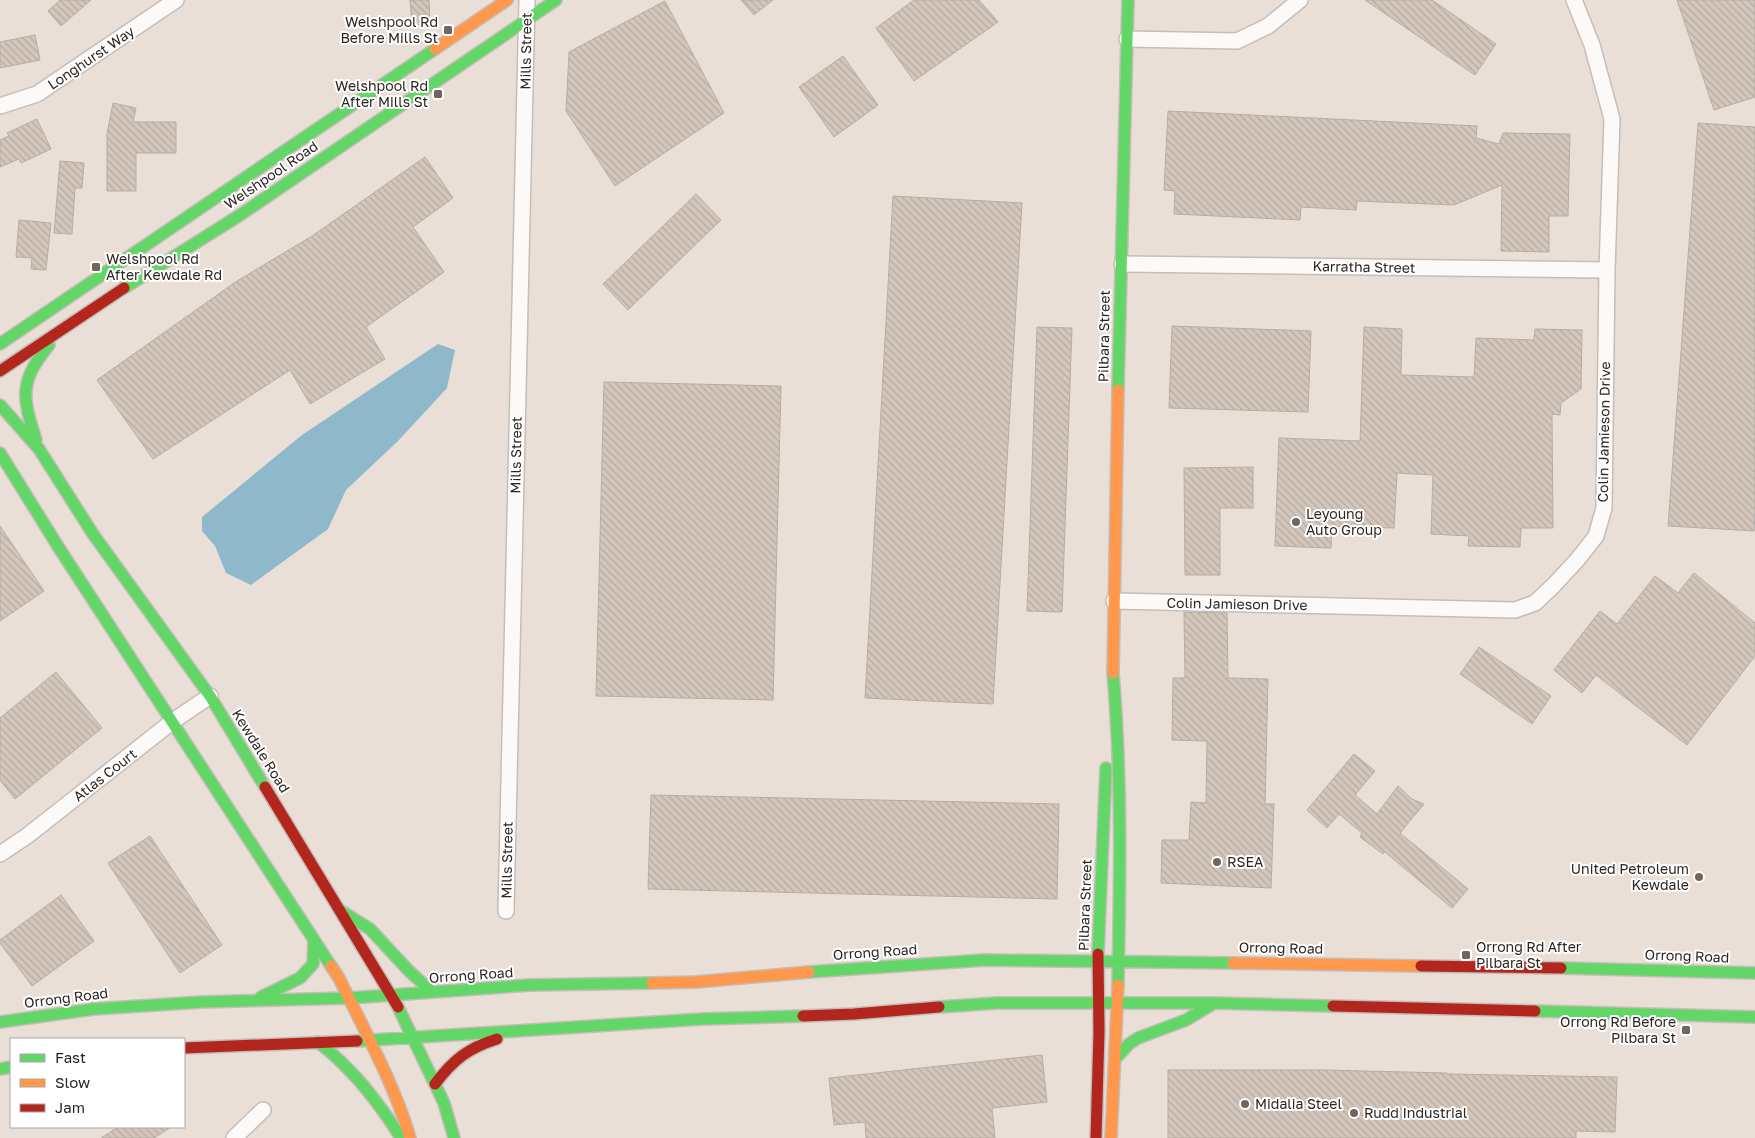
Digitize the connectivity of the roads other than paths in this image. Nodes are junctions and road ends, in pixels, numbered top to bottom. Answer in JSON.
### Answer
{"nodes":[{"id":1,"x":176,"y":0,"type":"edge"},
{"id":2,"x":506,"y":0,"type":"edge"},
{"id":3,"x":527,"y":0,"type":"edge"},
{"id":4,"x":556,"y":0,"type":"edge"},
{"id":5,"x":1128,"y":0,"type":"edge"},
{"id":6,"x":1300,"y":0,"type":"edge"},
{"id":7,"x":1574,"y":0,"type":"edge"},
{"id":8,"x":527,"y":20,"type":"junction"},
{"id":9,"x":1127,"y":39,"type":"junction"},
{"id":10,"x":0,"y":106,"type":"edge"},
{"id":11,"x":1122,"y":264,"type":"junction"},
{"id":12,"x":1607,"y":270,"type":"junction"},
{"id":13,"x":62,"y":330,"type":"junction"},
{"id":14,"x":3,"y":339,"type":"edge"},
{"id":15,"x":0,"y":371,"type":"edge"},
{"id":16,"x":0,"y":405,"type":"edge"},
{"id":17,"x":38,"y":448,"type":"junction"},
{"id":18,"x":0,"y":453,"type":"edge"},
{"id":19,"x":1114,"y":601,"type":"junction"},
{"id":20,"x":1113,"y":673,"type":"junction"},
{"id":21,"x":210,"y":696,"type":"junction"},
{"id":22,"x":173,"y":721,"type":"junction"},
{"id":23,"x":0,"y":854,"type":"edge"},
{"id":24,"x":341,"y":911,"type":"junction"},
{"id":25,"x":506,"y":911,"type":"dead end"},
{"id":26,"x":314,"y":940,"type":"junction"},
{"id":27,"x":1098,"y":961,"type":"junction"},
{"id":28,"x":1119,"y":961,"type":"junction"},
{"id":29,"x":1755,"y":973,"type":"edge"},
{"id":30,"x":432,"y":992,"type":"junction"},
{"id":31,"x":392,"y":995,"type":"junction"},
{"id":32,"x":350,"y":998,"type":"junction"},
{"id":33,"x":256,"y":1000,"type":"junction"},
{"id":34,"x":1099,"y":1002,"type":"junction"},
{"id":35,"x":1117,"y":1002,"type":"junction"},
{"id":36,"x":1214,"y":1003,"type":"junction"},
{"id":37,"x":1755,"y":1017,"type":"edge"},
{"id":38,"x":0,"y":1022,"type":"edge"},
{"id":39,"x":530,"y":1031,"type":"junction"},
{"id":40,"x":412,"y":1036,"type":"junction"},
{"id":41,"x":370,"y":1040,"type":"junction"},
{"id":42,"x":318,"y":1042,"type":"junction"},
{"id":43,"x":185,"y":1048,"type":"edge"},
{"id":44,"x":1117,"y":1057,"type":"junction"},
{"id":45,"x":436,"y":1084,"type":"junction"},
{"id":46,"x":263,"y":1110,"type":"dead end"},
{"id":47,"x":234,"y":1138,"type":"edge"},
{"id":48,"x":402,"y":1138,"type":"edge"},
{"id":49,"x":410,"y":1138,"type":"edge"},
{"id":50,"x":454,"y":1138,"type":"edge"},
{"id":51,"x":1096,"y":1138,"type":"edge"},
{"id":52,"x":1111,"y":1138,"type":"edge"}],
"edges":[{"from":1,"to":10,"type":"street","name":"Longhurst Way"},
{"from":2,"to":14,"type":"main road","name":"Welshpool Road"},
{"from":3,"to":8,"type":"street","name":"Mills Street"},
{"from":4,"to":8,"type":"main road","name":"Welshpool Road"},
{"from":5,"to":9,"type":"main road","name":"Pilbara Street"},
{"from":6,"to":9,"type":"street"},
{"from":7,"to":12,"type":"street","name":"Colin Jamieson Drive"},
{"from":8,"to":13,"type":"main road","name":"Welshpool Road"},
{"from":8,"to":25,"type":"street","name":"Mills Street"},
{"from":9,"to":11,"type":"main road","name":"Pilbara Street"},
{"from":11,"to":12,"type":"street","name":"Karratha Street"},
{"from":11,"to":19,"type":"main road","name":"Pilbara Street"},
{"from":12,"to":19,"type":"street","name":"Colin Jamieson Drive"},
{"from":13,"to":15,"type":"main road","name":"Welshpool Road"},
{"from":13,"to":17,"type":"main road"},
{"from":16,"to":17,"type":"main road","name":"Kewdale Road"},
{"from":17,"to":21,"type":"main road","name":"Kewdale Road"},
{"from":18,"to":22,"type":"main road"},
{"from":19,"to":20,"type":"main road","name":"Pilbara Street"},
{"from":20,"to":27,"type":"main road","name":"Pilbara Street"},
{"from":20,"to":28,"type":"main road","name":"Pilbara Street"},
{"from":21,"to":22,"type":"street","name":"Atlas Court"},
{"from":21,"to":24,"type":"main road","name":"Kewdale Road"},
{"from":22,"to":23,"type":"street","name":"Atlas Court"},
{"from":22,"to":26,"type":"main road"},
{"from":24,"to":30,"type":"main road"},
{"from":24,"to":31,"type":"main road","name":"Kewdale Road"},
{"from":26,"to":32,"type":"main road"},
{"from":26,"to":33,"type":"main road"},
{"from":27,"to":28,"type":"main road","name":"Orrong Road"},
{"from":27,"to":30,"type":"main road","name":"Orrong Road"},
{"from":27,"to":34,"type":"main road","name":"Pilbara Street"},
{"from":28,"to":29,"type":"main road","name":"Orrong Road"},
{"from":28,"to":35,"type":"main road","name":"Pilbara Street"},
{"from":30,"to":31,"type":"main road","name":"Orrong Road"},
{"from":31,"to":32,"type":"main road","name":"Orrong Road"},
{"from":31,"to":40,"type":"main road","name":"Kewdale Road"},
{"from":32,"to":33,"type":"main road","name":"Orrong Road"},
{"from":32,"to":41,"type":"main road"},
{"from":33,"to":38,"type":"main road","name":"Orrong Road"},
{"from":34,"to":35,"type":"main road"},
{"from":34,"to":39,"type":"main road"},
{"from":34,"to":51,"type":"main road","name":"Pilbara Street"},
{"from":35,"to":36,"type":"main road"},
{"from":35,"to":44,"type":"main road","name":"Pilbara Street"},
{"from":36,"to":37,"type":"main road"},
{"from":36,"to":44,"type":"main road"},
{"from":39,"to":40,"type":"main road"},
{"from":39,"to":45,"type":"main road"},
{"from":40,"to":41,"type":"main road"},
{"from":40,"to":45,"type":"main road","name":"Kewdale Road"},
{"from":41,"to":42,"type":"main road"},
{"from":41,"to":49,"type":"main road"},
{"from":42,"to":43,"type":"main road"},
{"from":42,"to":48,"type":"main road"},
{"from":44,"to":52,"type":"main road","name":"Pilbara Street"},
{"from":45,"to":50,"type":"main road","name":"Kewdale Road"},
{"from":46,"to":47,"type":"street"}]}
